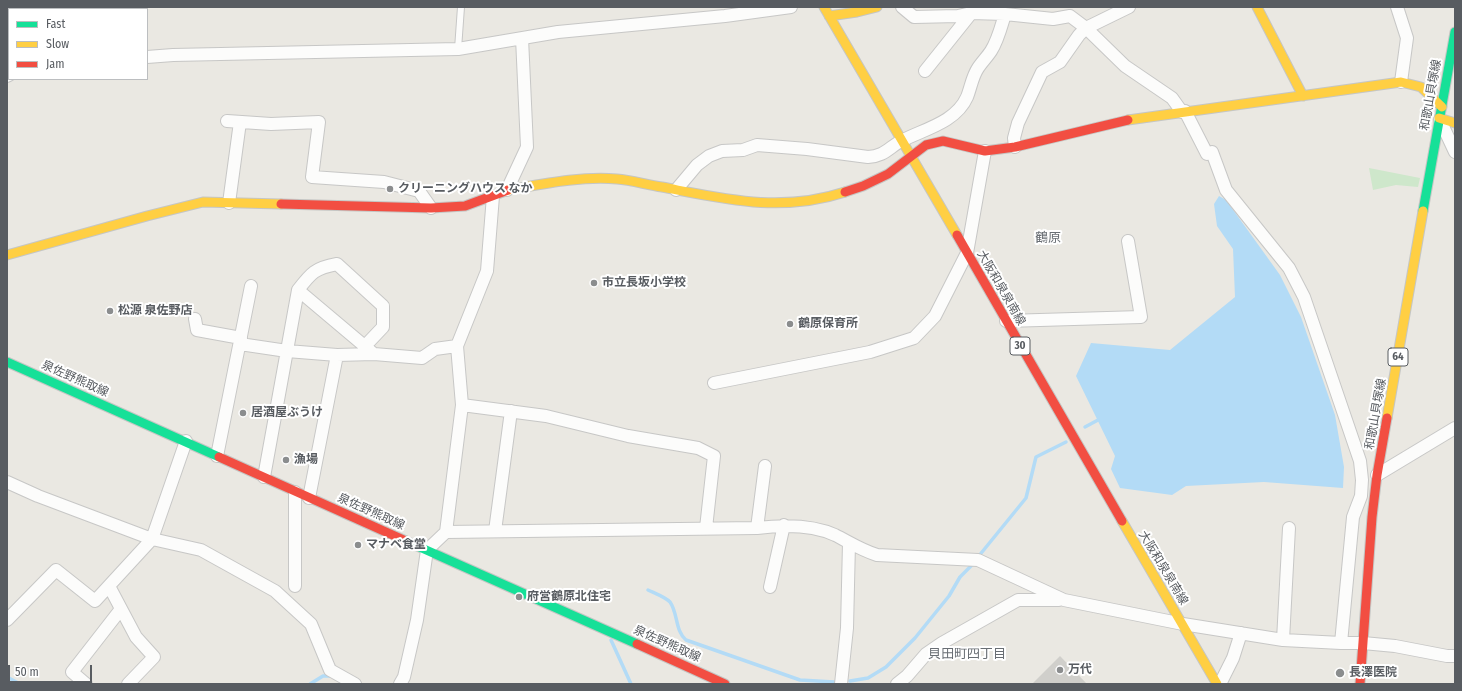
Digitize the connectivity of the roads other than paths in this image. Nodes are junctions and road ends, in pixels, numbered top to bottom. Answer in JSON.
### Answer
{"nodes":[{"id":1,"x":461,"y":7,"type":"edge"},
{"id":2,"x":790,"y":7,"type":"edge"},
{"id":3,"x":824,"y":7,"type":"edge"},
{"id":4,"x":840,"y":7,"type":"edge"},
{"id":5,"x":877,"y":7,"type":"edge"},
{"id":6,"x":902,"y":7,"type":"edge"},
{"id":7,"x":1129,"y":7,"type":"edge"},
{"id":8,"x":1257,"y":7,"type":"edge"},
{"id":9,"x":1397,"y":7,"type":"edge"},
{"id":10,"x":974,"y":10,"type":"edge"},
{"id":11,"x":955,"y":11,"type":"edge"},
{"id":12,"x":1029,"y":12,"type":"edge"},
{"id":13,"x":1005,"y":14,"type":"junction"},
{"id":14,"x":829,"y":16,"type":"junction"},
{"id":15,"x":1086,"y":28,"type":"junction"},
{"id":16,"x":1455,"y":32,"type":"edge"},
{"id":17,"x":522,"y":38,"type":"junction"},
{"id":18,"x":458,"y":49,"type":"junction"},
{"id":19,"x":148,"y":57,"type":"edge"},
{"id":20,"x":925,"y":71,"type":"dead end"},
{"id":21,"x":1401,"y":82,"type":"junction"},
{"id":22,"x":1303,"y":96,"type":"junction"},
{"id":23,"x":1184,"y":111,"type":"junction"},
{"id":24,"x":1440,"y":112,"type":"junction"},
{"id":25,"x":227,"y":121,"type":"dead end"},
{"id":26,"x":240,"y":122,"type":"junction"},
{"id":27,"x":1455,"y":123,"type":"edge"},
{"id":28,"x":901,"y":141,"type":"junction"},
{"id":29,"x":1016,"y":147,"type":"junction"},
{"id":30,"x":985,"y":151,"type":"junction"},
{"id":31,"x":1455,"y":152,"type":"edge"},
{"id":32,"x":911,"y":157,"type":"junction"},
{"id":33,"x":507,"y":190,"type":"junction"},
{"id":34,"x":676,"y":190,"type":"junction"},
{"id":35,"x":492,"y":196,"type":"junction"},
{"id":36,"x":229,"y":203,"type":"junction"},
{"id":37,"x":431,"y":208,"type":"junction"},
{"id":38,"x":1128,"y":241,"type":"dead end"},
{"id":39,"x":967,"y":253,"type":"junction"},
{"id":40,"x":7,"y":255,"type":"edge"},
{"id":41,"x":250,"y":286,"type":"dead end"},
{"id":42,"x":298,"y":290,"type":"junction"},
{"id":43,"x":195,"y":319,"type":"dead end"},
{"id":44,"x":1006,"y":320,"type":"junction"},
{"id":45,"x":240,"y":341,"type":"junction"},
{"id":46,"x":457,"y":346,"type":"junction"},
{"id":47,"x":370,"y":350,"type":"junction"},
{"id":48,"x":287,"y":351,"type":"junction"},
{"id":49,"x":337,"y":355,"type":"junction"},
{"id":50,"x":7,"y":362,"type":"edge"},
{"id":51,"x":714,"y":383,"type":"dead end"},
{"id":52,"x":462,"y":405,"type":"junction"},
{"id":53,"x":511,"y":411,"type":"junction"},
{"id":54,"x":1455,"y":428,"type":"edge"},
{"id":55,"x":186,"y":442,"type":"junction"},
{"id":56,"x":217,"y":456,"type":"junction"},
{"id":57,"x":765,"y":466,"type":"dead end"},
{"id":58,"x":1377,"y":475,"type":"junction"},
{"id":59,"x":264,"y":477,"type":"junction"},
{"id":60,"x":7,"y":482,"type":"edge"},
{"id":61,"x":295,"y":492,"type":"junction"},
{"id":62,"x":308,"y":498,"type":"junction"},
{"id":63,"x":1359,"y":500,"type":"junction"},
{"id":64,"x":1373,"y":504,"type":"junction"},
{"id":65,"x":784,"y":525,"type":"junction"},
{"id":66,"x":706,"y":528,"type":"junction"},
{"id":67,"x":757,"y":528,"type":"junction"},
{"id":68,"x":1290,"y":528,"type":"dead end"},
{"id":69,"x":495,"y":531,"type":"junction"},
{"id":70,"x":446,"y":532,"type":"junction"},
{"id":71,"x":152,"y":539,"type":"junction"},
{"id":72,"x":849,"y":543,"type":"junction"},
{"id":73,"x":427,"y":550,"type":"junction"},
{"id":74,"x":109,"y":586,"type":"junction"},
{"id":75,"x":295,"y":586,"type":"dead end"},
{"id":76,"x":770,"y":587,"type":"dead end"},
{"id":77,"x":1064,"y":600,"type":"junction"},
{"id":78,"x":121,"y":609,"type":"junction"},
{"id":79,"x":7,"y":620,"type":"edge"},
{"id":80,"x":1183,"y":624,"type":"junction"},
{"id":81,"x":1241,"y":633,"type":"junction"},
{"id":82,"x":1283,"y":640,"type":"junction"},
{"id":83,"x":1341,"y":643,"type":"junction"},
{"id":84,"x":1363,"y":643,"type":"junction"},
{"id":85,"x":1455,"y":656,"type":"edge"},
{"id":86,"x":86,"y":684,"type":"edge"},
{"id":87,"x":128,"y":684,"type":"edge"},
{"id":88,"x":355,"y":684,"type":"edge"},
{"id":89,"x":400,"y":684,"type":"edge"},
{"id":90,"x":725,"y":684,"type":"edge"},
{"id":91,"x":841,"y":684,"type":"edge"},
{"id":92,"x":896,"y":684,"type":"edge"},
{"id":93,"x":1217,"y":684,"type":"edge"},
{"id":94,"x":1220,"y":684,"type":"edge"},
{"id":95,"x":1360,"y":684,"type":"edge"}],
"edges":[{"from":1,"to":18,"type":"lane"},
{"from":2,"to":17,"type":"street"},
{"from":3,"to":14,"type":"main road","name":"大阪和泉泉南線","number":"30"},
{"from":4,"to":14,"type":"main road"},
{"from":5,"to":14,"type":"main road"},
{"from":6,"to":11,"type":"street"},
{"from":7,"to":15,"type":"street"},
{"from":8,"to":22,"type":"main road"},
{"from":9,"to":21,"type":"street"},
{"from":10,"to":11,"type":"street"},
{"from":10,"to":13,"type":"street"},
{"from":10,"to":20,"type":"street"},
{"from":12,"to":13,"type":"street"},
{"from":12,"to":15,"type":"street"},
{"from":13,"to":28,"type":"street"},
{"from":14,"to":28,"type":"main road","name":"大阪和泉泉南線","number":"30"},
{"from":15,"to":23,"type":"street"},
{"from":15,"to":29,"type":"street"},
{"from":16,"to":24,"type":"main road","name":"和歌山貝塚線","number":"64"},
{"from":17,"to":18,"type":"street"},
{"from":17,"to":33,"type":"street"},
{"from":18,"to":19,"type":"street"},
{"from":21,"to":22,"type":"main road"},
{"from":21,"to":24,"type":"main road"},
{"from":22,"to":23,"type":"main road"},
{"from":23,"to":29,"type":"main road"},
{"from":23,"to":63,"type":"street"},
{"from":24,"to":27,"type":"main road"},
{"from":24,"to":31,"type":"street"},
{"from":24,"to":58,"type":"main road","name":"和歌山貝塚線","number":"64"},
{"from":25,"to":26,"type":"street"},
{"from":26,"to":36,"type":"street"},
{"from":26,"to":37,"type":"street"},
{"from":28,"to":32,"type":"main road","name":"大阪和泉泉南線","number":"30"},
{"from":28,"to":34,"type":"street"},
{"from":29,"to":30,"type":"main road"},
{"from":30,"to":32,"type":"main road"},
{"from":30,"to":39,"type":"street"},
{"from":32,"to":34,"type":"main road"},
{"from":32,"to":39,"type":"main road","name":"大阪和泉泉南線","number":"30"},
{"from":33,"to":34,"type":"main road"},
{"from":33,"to":35,"type":"main road"},
{"from":35,"to":37,"type":"main road"},
{"from":35,"to":46,"type":"street"},
{"from":36,"to":37,"type":"main road"},
{"from":36,"to":40,"type":"main road"},
{"from":38,"to":44,"type":"street"},
{"from":39,"to":44,"type":"main road","name":"大阪和泉泉南線","number":"30"},
{"from":39,"to":51,"type":"street"},
{"from":41,"to":45,"type":"street"},
{"from":42,"to":47,"type":"street"},
{"from":42,"to":47,"type":"street"},
{"from":42,"to":48,"type":"street"},
{"from":43,"to":45,"type":"street"},
{"from":44,"to":80,"type":"main road","name":"大阪和泉泉南線","number":"30"},
{"from":45,"to":48,"type":"street"},
{"from":45,"to":56,"type":"street"},
{"from":46,"to":47,"type":"street"},
{"from":46,"to":52,"type":"street"},
{"from":47,"to":49,"type":"street"},
{"from":48,"to":49,"type":"street"},
{"from":48,"to":59,"type":"street"},
{"from":49,"to":62,"type":"street"},
{"from":50,"to":55,"type":"main road","name":"泉佐野熊取線"},
{"from":52,"to":53,"type":"street"},
{"from":52,"to":70,"type":"street"},
{"from":53,"to":66,"type":"street"},
{"from":53,"to":69,"type":"street"},
{"from":54,"to":58,"type":"street"},
{"from":55,"to":56,"type":"main road","name":"泉佐野熊取線"},
{"from":55,"to":71,"type":"street"},
{"from":56,"to":59,"type":"main road","name":"泉佐野熊取線"},
{"from":57,"to":67,"type":"street"},
{"from":58,"to":64,"type":"main road","name":"和歌山貝塚線","number":"64"},
{"from":59,"to":61,"type":"main road","name":"泉佐野熊取線"},
{"from":60,"to":71,"type":"street"},
{"from":61,"to":62,"type":"main road","name":"泉佐野熊取線"},
{"from":61,"to":75,"type":"street"},
{"from":62,"to":73,"type":"main road","name":"泉佐野熊取線"},
{"from":63,"to":64,"type":"street"},
{"from":63,"to":83,"type":"street"},
{"from":64,"to":84,"type":"main road","name":"和歌山貝塚線","number":"64"},
{"from":65,"to":67,"type":"street"},
{"from":65,"to":72,"type":"street"},
{"from":65,"to":76,"type":"street"},
{"from":66,"to":67,"type":"street"},
{"from":66,"to":69,"type":"street"},
{"from":68,"to":82,"type":"street"},
{"from":69,"to":70,"type":"street"},
{"from":70,"to":73,"type":"street"},
{"from":71,"to":74,"type":"street"},
{"from":71,"to":88,"type":"street"},
{"from":72,"to":77,"type":"street"},
{"from":72,"to":91,"type":"street"},
{"from":73,"to":89,"type":"street"},
{"from":73,"to":90,"type":"main road","name":"泉佐野熊取線"},
{"from":74,"to":78,"type":"street"},
{"from":74,"to":79,"type":"street"},
{"from":77,"to":80,"type":"street"},
{"from":77,"to":92,"type":"street"},
{"from":78,"to":86,"type":"street"},
{"from":78,"to":87,"type":"street"},
{"from":80,"to":81,"type":"street"},
{"from":80,"to":93,"type":"main road","name":"大阪和泉泉南線","number":"30"},
{"from":81,"to":82,"type":"street"},
{"from":81,"to":94,"type":"street"},
{"from":82,"to":83,"type":"street"},
{"from":83,"to":84,"type":"street"},
{"from":84,"to":85,"type":"street"},
{"from":84,"to":95,"type":"main road","name":"和歌山貝塚線","number":"64"}]}
